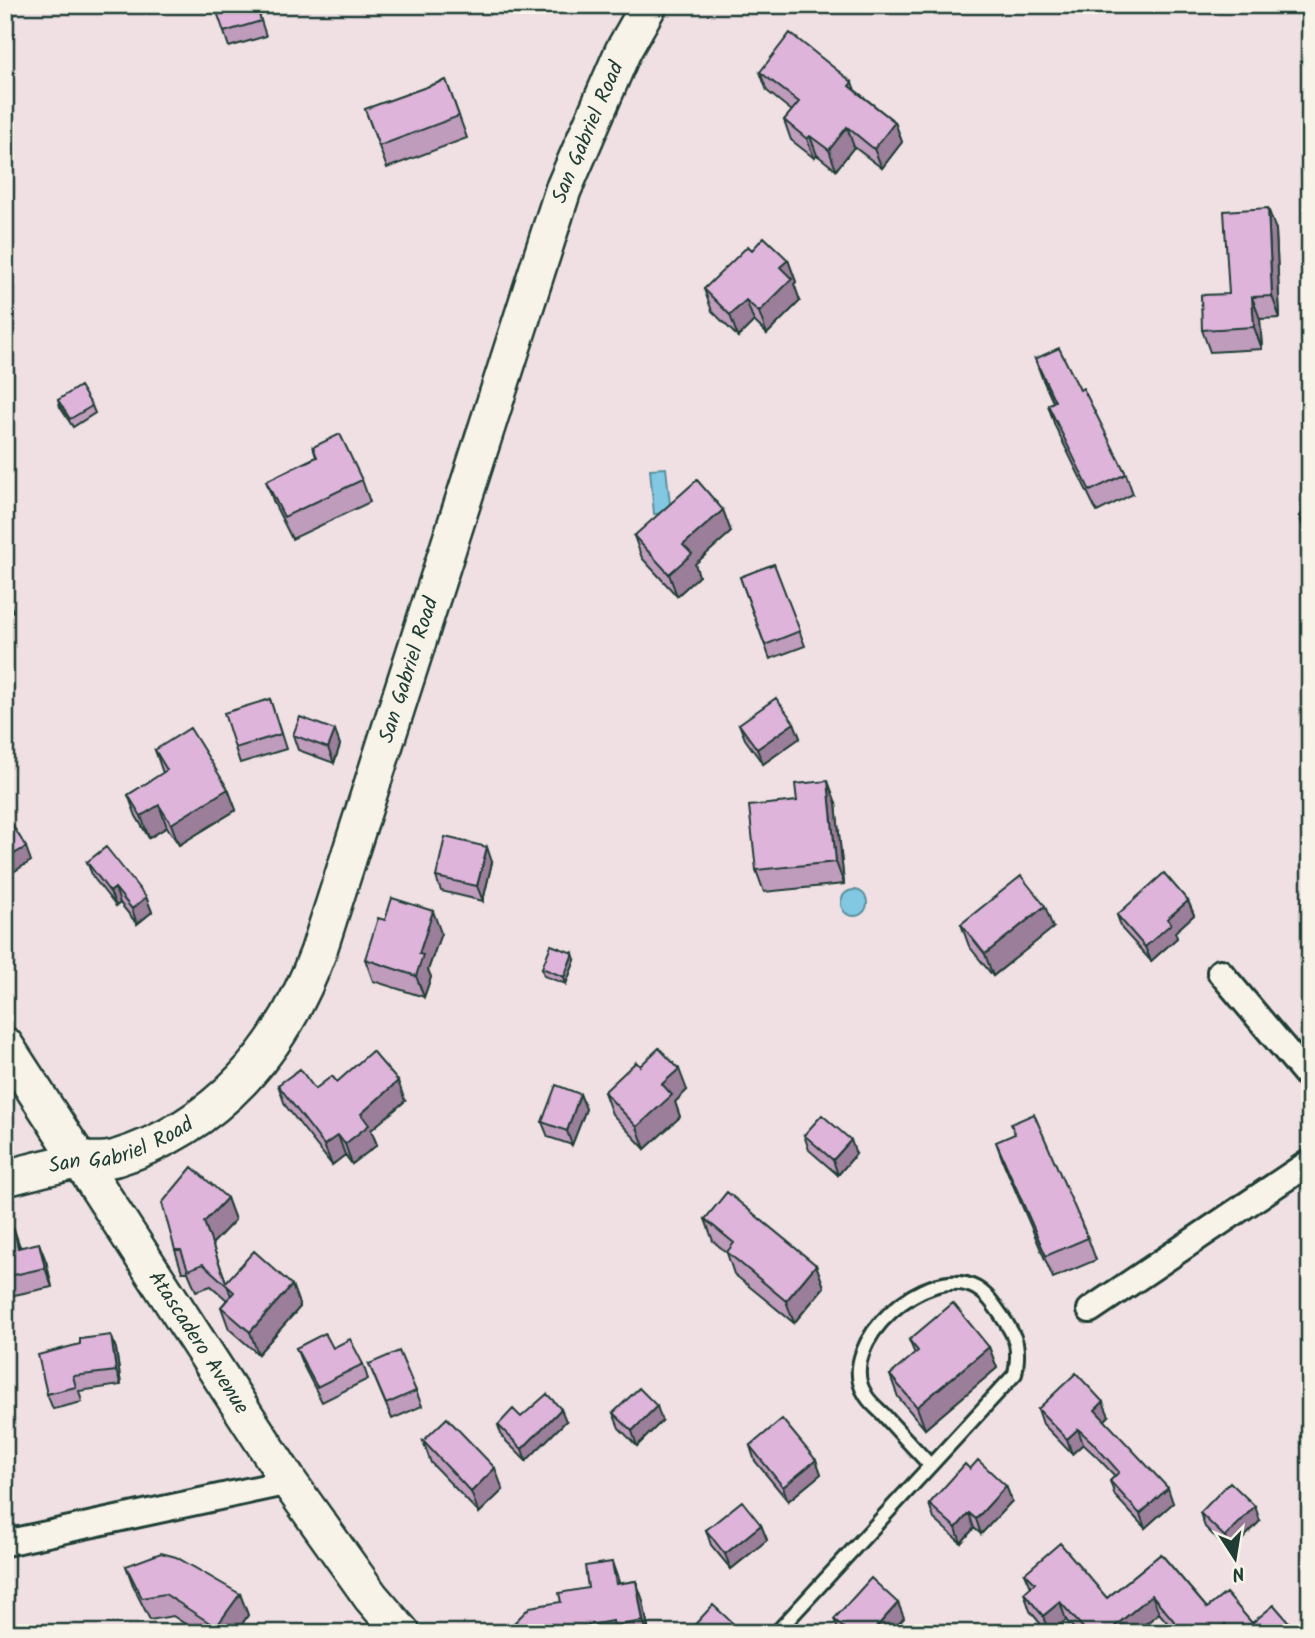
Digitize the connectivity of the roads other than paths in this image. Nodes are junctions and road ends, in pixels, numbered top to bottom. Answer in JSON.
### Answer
{"nodes":[{"id":1,"x":649,"y":5,"type":"edge"},
{"id":2,"x":1220,"y":972,"type":"dead end"},
{"id":3,"x":5,"y":1045,"type":"edge"},
{"id":4,"x":1310,"y":1079,"type":"edge"},
{"id":5,"x":80,"y":1161,"type":"junction"},
{"id":6,"x":1310,"y":1162,"type":"edge"},
{"id":7,"x":5,"y":1178,"type":"edge"},
{"id":8,"x":1090,"y":1310,"type":"dead end"},
{"id":9,"x":930,"y":1465,"type":"junction"},
{"id":10,"x":289,"y":1482,"type":"junction"},
{"id":11,"x":5,"y":1544,"type":"edge"},
{"id":12,"x":402,"y":1633,"type":"edge"},
{"id":13,"x":776,"y":1633,"type":"edge"}],
"edges":[{"from":1,"to":5,"type":"street","name":"San Gabriel Road"},
{"from":2,"to":4,"type":"street"},
{"from":3,"to":5,"type":"street","name":"Atascadero Avenue"},
{"from":5,"to":7,"type":"street","name":"San Gabriel Road"},
{"from":5,"to":10,"type":"street","name":"Atascadero Avenue"},
{"from":6,"to":8,"type":"street"},
{"from":9,"to":9,"type":"lane"},
{"from":9,"to":13,"type":"lane"},
{"from":10,"to":11,"type":"street"},
{"from":10,"to":12,"type":"street","name":"Atascadero Avenue"}]}
